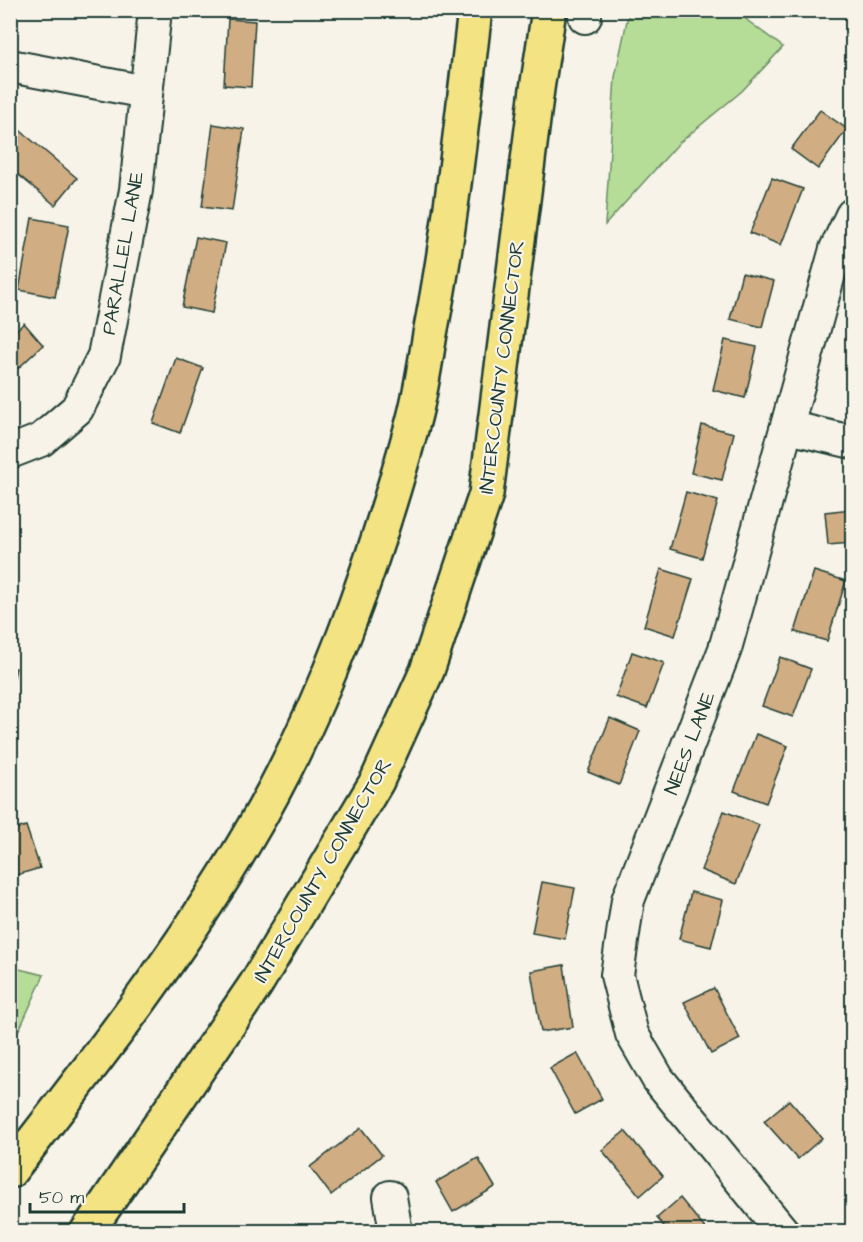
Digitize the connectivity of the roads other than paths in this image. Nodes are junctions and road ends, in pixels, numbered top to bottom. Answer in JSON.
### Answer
{"nodes":[{"id":1,"x":155,"y":10,"type":"edge"},
{"id":2,"x":475,"y":10,"type":"edge"},
{"id":3,"x":549,"y":10,"type":"edge"},
{"id":4,"x":10,"y":66,"type":"edge"},
{"id":5,"x":146,"y":93,"type":"junction"},
{"id":6,"x":852,"y":215,"type":"edge"},
{"id":7,"x":788,"y":427,"type":"junction"},
{"id":8,"x":852,"y":442,"type":"edge"},
{"id":9,"x":10,"y":452,"type":"edge"},
{"id":10,"x":10,"y":1171,"type":"edge"},
{"id":11,"x":390,"y":1197,"type":"dead end"},
{"id":12,"x":87,"y":1232,"type":"edge"},
{"id":13,"x":396,"y":1232,"type":"edge"},
{"id":14,"x":783,"y":1232,"type":"edge"}],
"edges":[{"from":1,"to":5,"type":"street","name":"PARALLEL LANE"},
{"from":2,"to":10,"type":"highway"},
{"from":3,"to":12,"type":"highway","name":"INTERCOUNTY CONNECTOR"},
{"from":4,"to":5,"type":"street"},
{"from":5,"to":9,"type":"street","name":"PARALLEL LANE"},
{"from":6,"to":7,"type":"street","name":"NEES LANE"},
{"from":7,"to":8,"type":"street"},
{"from":7,"to":14,"type":"street","name":"NEES LANE"},
{"from":11,"to":13,"type":"street"}]}
